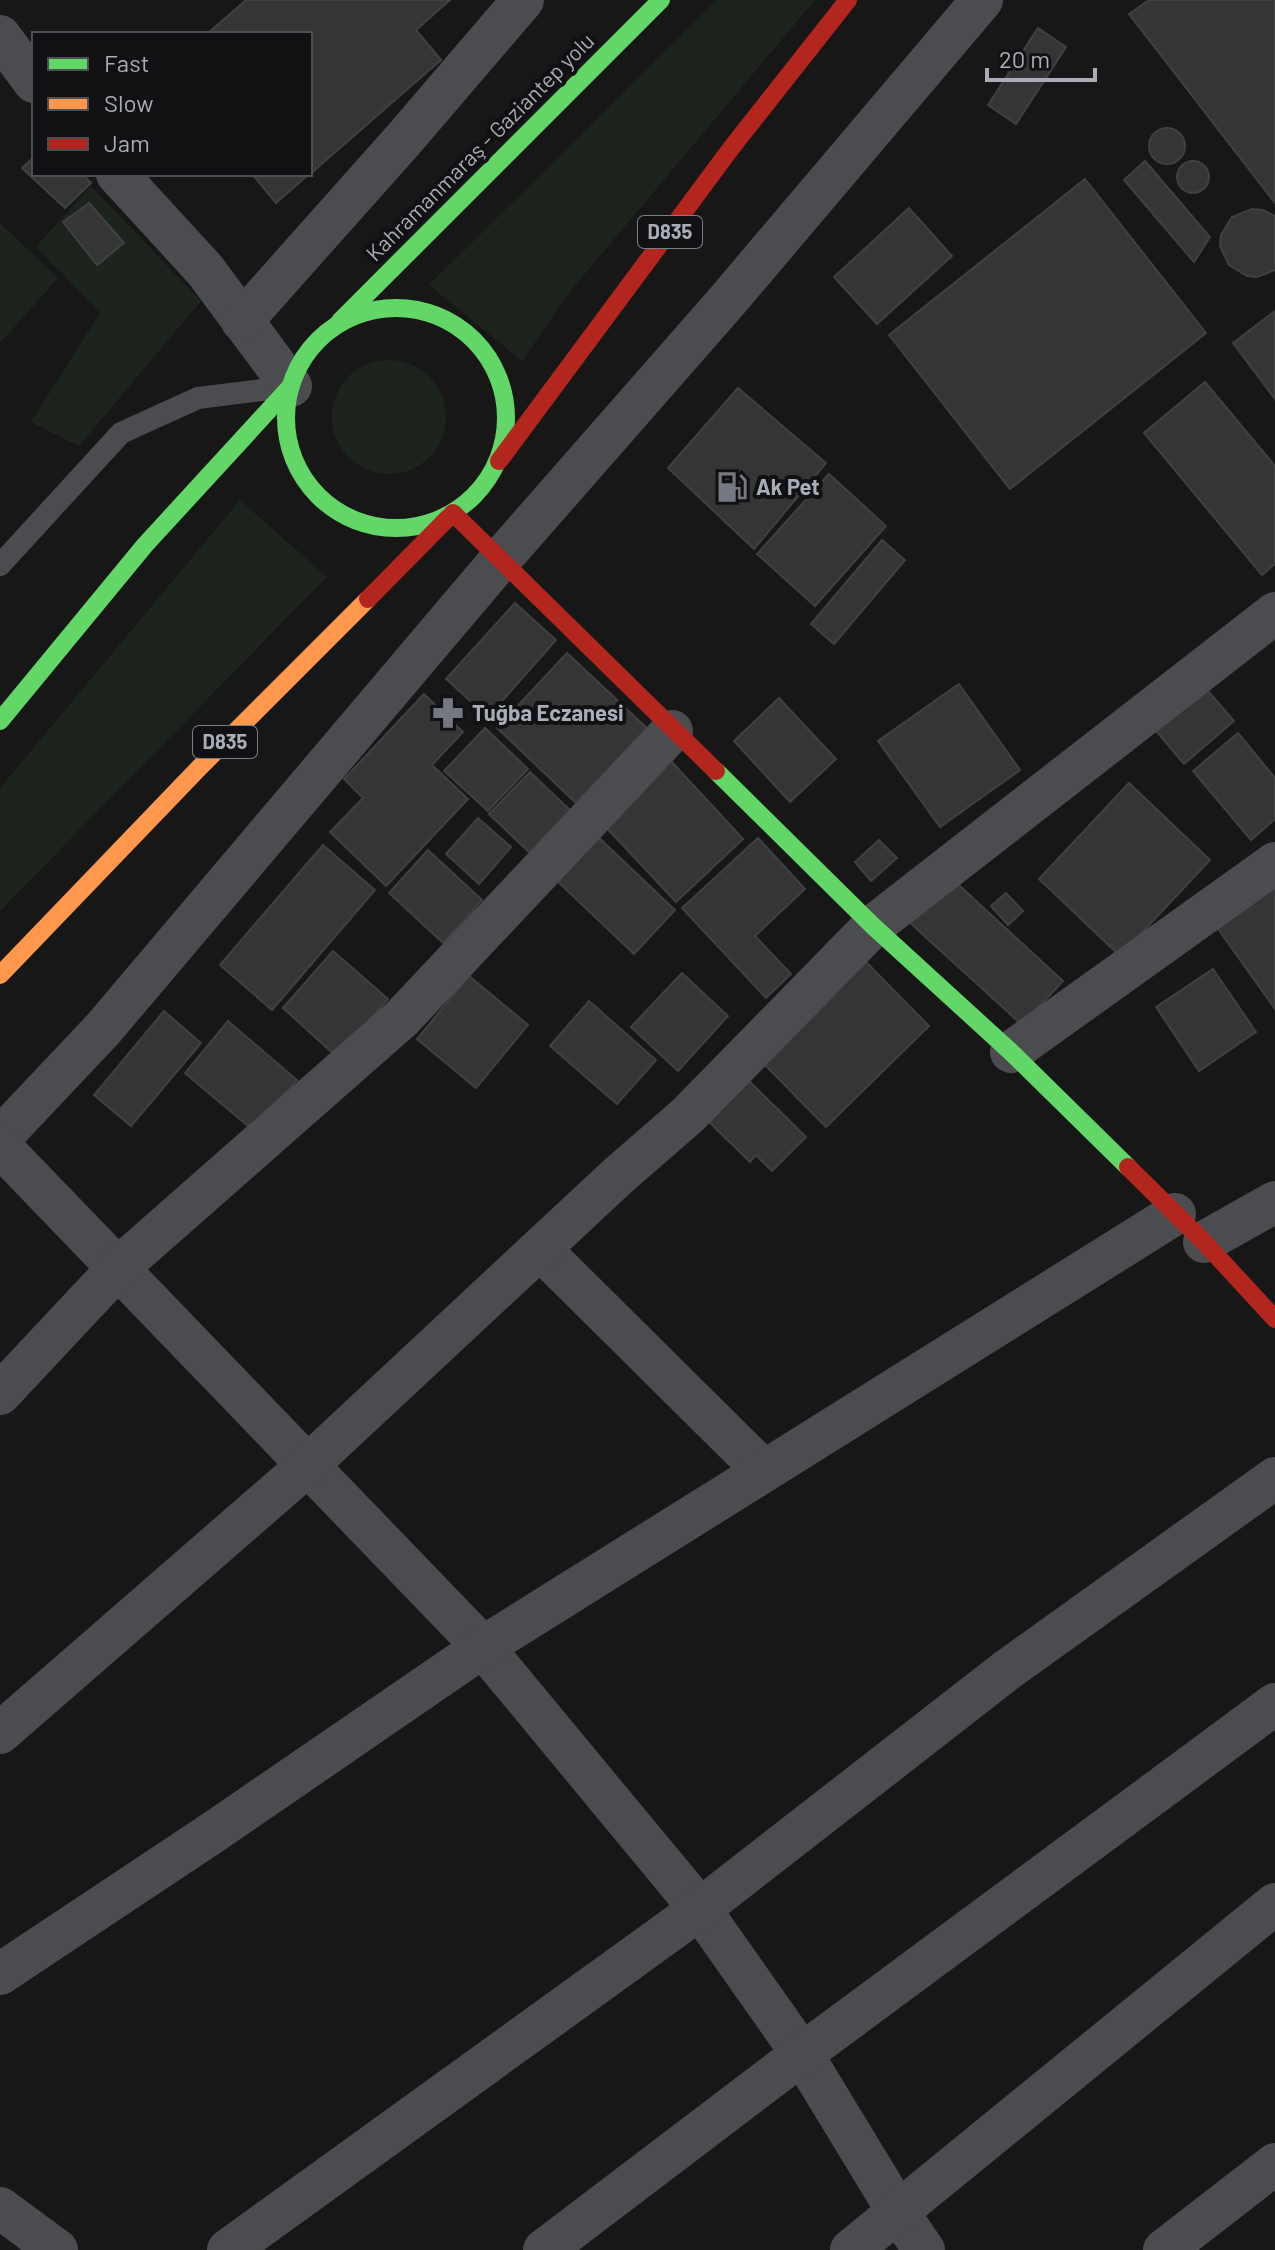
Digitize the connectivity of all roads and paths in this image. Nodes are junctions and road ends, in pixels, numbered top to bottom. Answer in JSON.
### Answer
{"nodes":[{"id":1,"x":523,"y":0,"type":"edge"},
{"id":2,"x":661,"y":0,"type":"edge"},
{"id":3,"x":848,"y":0,"type":"edge"},
{"id":4,"x":982,"y":0,"type":"edge"},
{"id":5,"x":0,"y":36,"type":"edge"},
{"id":6,"x":32,"y":79,"type":"edge"},
{"id":7,"x":119,"y":176,"type":"edge"},
{"id":8,"x":242,"y":321,"type":"junction"},
{"id":9,"x":333,"y":328,"type":"junction"},
{"id":10,"x":291,"y":386,"type":"junction"},
{"id":11,"x":496,"y":467,"type":"junction"},
{"id":12,"x":453,"y":513,"type":"junction"},
{"id":13,"x":500,"y":560,"type":"junction"},
{"id":14,"x":0,"y":565,"type":"edge"},
{"id":15,"x":1275,"y":613,"type":"edge"},
{"id":16,"x":0,"y":721,"type":"edge"},
{"id":17,"x":672,"y":731,"type":"junction"},
{"id":18,"x":1275,"y":863,"type":"edge"},
{"id":19,"x":873,"y":926,"type":"junction"},
{"id":20,"x":0,"y":975,"type":"edge"},
{"id":21,"x":1011,"y":1052,"type":"junction"},
{"id":22,"x":0,"y":1138,"type":"edge"},
{"id":23,"x":0,"y":1146,"type":"edge"},
{"id":24,"x":1275,"y":1202,"type":"edge"},
{"id":25,"x":1190,"y":1228,"type":"junction"},
{"id":26,"x":540,"y":1249,"type":"junction"},
{"id":27,"x":119,"y":1267,"type":"junction"},
{"id":28,"x":1275,"y":1319,"type":"edge"},
{"id":29,"x":0,"y":1394,"type":"edge"},
{"id":30,"x":308,"y":1465,"type":"junction"},
{"id":31,"x":764,"y":1471,"type":"junction"},
{"id":32,"x":1275,"y":1478,"type":"edge"},
{"id":33,"x":483,"y":1647,"type":"junction"},
{"id":34,"x":1275,"y":1704,"type":"edge"},
{"id":35,"x":1,"y":1730,"type":"edge"},
{"id":36,"x":1275,"y":1904,"type":"edge"},
{"id":37,"x":700,"y":1909,"type":"junction"},
{"id":38,"x":0,"y":1974,"type":"edge"},
{"id":39,"x":802,"y":2054,"type":"junction"},
{"id":40,"x":1275,"y":2164,"type":"edge"},
{"id":41,"x":0,"y":2208,"type":"edge"},
{"id":42,"x":898,"y":2212,"type":"junction"},
{"id":43,"x":57,"y":2250,"type":"edge"},
{"id":44,"x":228,"y":2250,"type":"edge"},
{"id":45,"x":544,"y":2250,"type":"edge"},
{"id":46,"x":851,"y":2250,"type":"edge"},
{"id":47,"x":924,"y":2250,"type":"edge"},
{"id":48,"x":1164,"y":2250,"type":"edge"}],
"edges":[{"from":1,"to":8,"type":"street"},
{"from":2,"to":9,"type":"main road","name":"Kahramanmaraş - Gaziantep yolu"},
{"from":3,"to":11,"type":"main road","number":"D835"},
{"from":4,"to":13,"type":"street"},
{"from":5,"to":6,"type":"street"},
{"from":7,"to":8,"type":"street"},
{"from":8,"to":10,"type":"street"},
{"from":9,"to":10,"type":"main road"},
{"from":9,"to":11,"type":"main road"},
{"from":10,"to":12,"type":"main road"},
{"from":10,"to":14,"type":"lane"},
{"from":10,"to":16,"type":"main road"},
{"from":11,"to":12,"type":"main road"},
{"from":12,"to":13,"type":"main road"},
{"from":12,"to":20,"type":"main road","number":"D835"},
{"from":13,"to":17,"type":"main road"},
{"from":13,"to":22,"type":"street"},
{"from":15,"to":19,"type":"street"},
{"from":17,"to":19,"type":"main road"},
{"from":17,"to":27,"type":"street"},
{"from":18,"to":21,"type":"street"},
{"from":19,"to":21,"type":"main road"},
{"from":19,"to":26,"type":"street"},
{"from":21,"to":25,"type":"main road"},
{"from":23,"to":27,"type":"street"},
{"from":24,"to":25,"type":"street"},
{"from":25,"to":28,"type":"main road"},
{"from":25,"to":31,"type":"street"},
{"from":26,"to":30,"type":"street"},
{"from":26,"to":31,"type":"street"},
{"from":27,"to":29,"type":"street"},
{"from":27,"to":30,"type":"street"},
{"from":30,"to":33,"type":"street"},
{"from":30,"to":35,"type":"street"},
{"from":31,"to":33,"type":"street"},
{"from":32,"to":37,"type":"street"},
{"from":33,"to":37,"type":"street"},
{"from":33,"to":38,"type":"street"},
{"from":34,"to":39,"type":"street"},
{"from":36,"to":42,"type":"street"},
{"from":37,"to":39,"type":"street"},
{"from":37,"to":44,"type":"street"},
{"from":39,"to":42,"type":"street"},
{"from":39,"to":45,"type":"street"},
{"from":40,"to":48,"type":"street"},
{"from":41,"to":43,"type":"street"},
{"from":42,"to":46,"type":"street"},
{"from":42,"to":47,"type":"street"}]}
